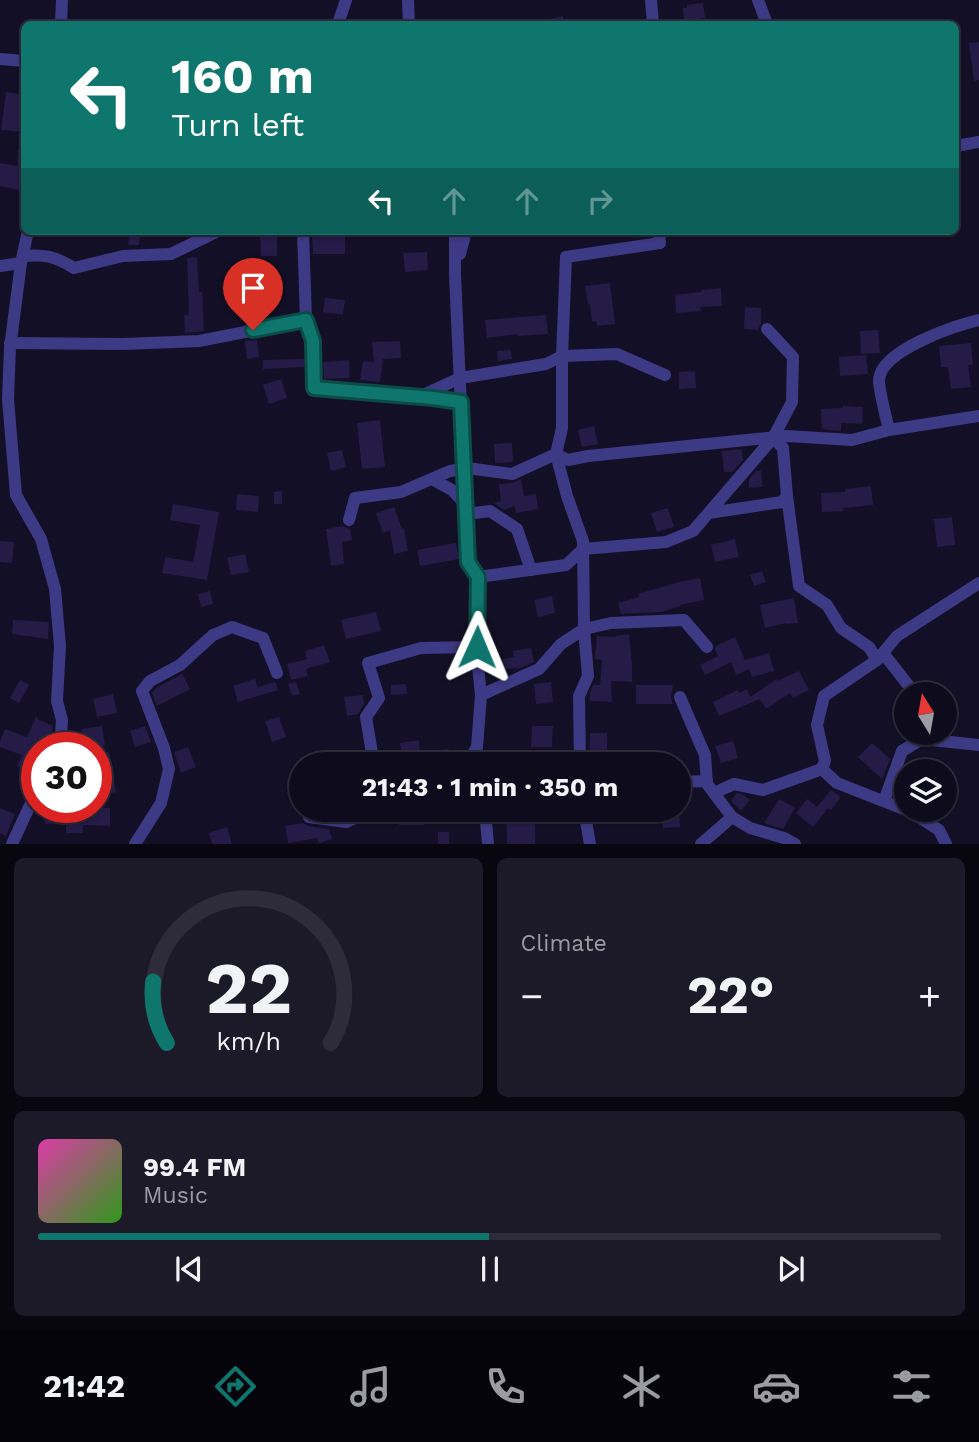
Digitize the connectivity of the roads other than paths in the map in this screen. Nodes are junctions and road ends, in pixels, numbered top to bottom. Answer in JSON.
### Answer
{"nodes":[{"id":1,"x":62,"y":0,"type":"edge"},
{"id":2,"x":346,"y":0,"type":"edge"},
{"id":3,"x":408,"y":0,"type":"edge"},
{"id":4,"x":651,"y":0,"type":"edge"},
{"id":5,"x":758,"y":0,"type":"edge"},
{"id":6,"x":61,"y":21,"type":"edge"},
{"id":7,"x":339,"y":21,"type":"edge"},
{"id":8,"x":409,"y":21,"type":"edge"},
{"id":9,"x":653,"y":21,"type":"edge"},
{"id":10,"x":766,"y":21,"type":"edge"},
{"id":11,"x":0,"y":59,"type":"edge"},
{"id":12,"x":21,"y":61,"type":"edge"},
{"id":13,"x":979,"y":142,"type":"edge"},
{"id":14,"x":959,"y":145,"type":"edge"},
{"id":15,"x":27,"y":235,"type":"edge"},
{"id":16,"x":210,"y":235,"type":"edge"},
{"id":17,"x":303,"y":235,"type":"edge"},
{"id":18,"x":455,"y":235,"type":"edge"},
{"id":19,"x":465,"y":235,"type":"edge"},
{"id":20,"x":659,"y":235,"type":"edge"},
{"id":21,"x":22,"y":260,"type":"junction"},
{"id":22,"x":0,"y":266,"type":"edge"},
{"id":23,"x":455,"y":275,"type":"junction"},
{"id":24,"x":306,"y":320,"type":"junction"},
{"id":25,"x":979,"y":320,"type":"edge"},
{"id":26,"x":766,"y":329,"type":"dead end"},
{"id":27,"x":10,"y":344,"type":"junction"},
{"id":28,"x":562,"y":356,"type":"junction"},
{"id":29,"x":665,"y":375,"type":"dead end"},
{"id":30,"x":460,"y":379,"type":"junction"},
{"id":31,"x":421,"y":397,"type":"junction"},
{"id":32,"x":461,"y":402,"type":"junction"},
{"id":33,"x":979,"y":416,"type":"edge"},
{"id":34,"x":889,"y":430,"type":"junction"},
{"id":35,"x":773,"y":438,"type":"junction"},
{"id":36,"x":556,"y":454,"type":"junction"},
{"id":37,"x":464,"y":469,"type":"junction"},
{"id":38,"x":432,"y":479,"type":"junction"},
{"id":39,"x":787,"y":496,"type":"junction"},
{"id":40,"x":466,"y":510,"type":"junction"},
{"id":41,"x":709,"y":513,"type":"junction"},
{"id":42,"x":349,"y":520,"type":"dead end"},
{"id":43,"x":583,"y":549,"type":"junction"},
{"id":44,"x":531,"y":570,"type":"junction"},
{"id":45,"x":478,"y":577,"type":"junction"},
{"id":46,"x":979,"y":583,"type":"edge"},
{"id":47,"x":584,"y":629,"type":"junction"},
{"id":48,"x":477,"y":647,"type":"junction"},
{"id":49,"x":707,"y":647,"type":"dead end"},
{"id":50,"x":880,"y":656,"type":"junction"},
{"id":51,"x":277,"y":673,"type":"dead end"},
{"id":52,"x":904,"y":682,"type":"edge"},
{"id":53,"x":481,"y":695,"type":"junction"},
{"id":54,"x":680,"y":696,"type":"dead end"},
{"id":55,"x":61,"y":732,"type":"edge"},
{"id":56,"x":957,"y":742,"type":"edge"},
{"id":57,"x":979,"y":745,"type":"edge"},
{"id":58,"x":909,"y":746,"type":"edge"},
{"id":59,"x":372,"y":752,"type":"edge"},
{"id":60,"x":474,"y":752,"type":"edge"},
{"id":61,"x":580,"y":752,"type":"edge"},
{"id":62,"x":822,"y":769,"type":"junction"},
{"id":63,"x":707,"y":781,"type":"junction"},
{"id":64,"x":691,"y":782,"type":"edge"},
{"id":65,"x":714,"y":793,"type":"junction"},
{"id":66,"x":884,"y":801,"type":"junction"},
{"id":67,"x":894,"y":805,"type":"edge"},
{"id":68,"x":732,"y":817,"type":"junction"},
{"id":69,"x":486,"y":822,"type":"edge"},
{"id":70,"x":586,"y":822,"type":"edge"},
{"id":71,"x":926,"y":822,"type":"edge"},
{"id":72,"x":22,"y":823,"type":"edge"},
{"id":73,"x":12,"y":844,"type":"edge"},
{"id":74,"x":135,"y":844,"type":"edge"},
{"id":75,"x":488,"y":844,"type":"edge"},
{"id":76,"x":590,"y":844,"type":"edge"},
{"id":77,"x":701,"y":844,"type":"edge"},
{"id":78,"x":795,"y":844,"type":"edge"},
{"id":79,"x":946,"y":844,"type":"edge"}],
"edges":[{"from":1,"to":6,"type":"street"},
{"from":2,"to":7,"type":"street"},
{"from":3,"to":8,"type":"street"},
{"from":4,"to":9,"type":"street"},
{"from":5,"to":10,"type":"street"},
{"from":11,"to":12,"type":"street"},
{"from":13,"to":14,"type":"street"},
{"from":15,"to":21,"type":"street"},
{"from":16,"to":21,"type":"street"},
{"from":17,"to":24,"type":"street"},
{"from":18,"to":23,"type":"street"},
{"from":19,"to":23,"type":"street"},
{"from":20,"to":28,"type":"street"},
{"from":21,"to":22,"type":"street"},
{"from":21,"to":27,"type":"street"},
{"from":23,"to":30,"type":"street"},
{"from":24,"to":27,"type":"street"},
{"from":24,"to":31,"type":"street"},
{"from":25,"to":34,"type":"street"},
{"from":26,"to":35,"type":"street"},
{"from":27,"to":55,"type":"street"},
{"from":28,"to":29,"type":"street"},
{"from":28,"to":30,"type":"street"},
{"from":28,"to":36,"type":"street"},
{"from":30,"to":31,"type":"street"},
{"from":30,"to":32,"type":"street"},
{"from":31,"to":32,"type":"street"},
{"from":32,"to":37,"type":"street"},
{"from":33,"to":34,"type":"street"},
{"from":34,"to":35,"type":"street"},
{"from":35,"to":36,"type":"street"},
{"from":35,"to":39,"type":"street"},
{"from":35,"to":41,"type":"street"},
{"from":36,"to":37,"type":"street"},
{"from":36,"to":43,"type":"street"},
{"from":37,"to":38,"type":"street"},
{"from":37,"to":40,"type":"street"},
{"from":38,"to":40,"type":"street"},
{"from":38,"to":42,"type":"street"},
{"from":39,"to":41,"type":"street"},
{"from":39,"to":50,"type":"street"},
{"from":40,"to":44,"type":"street"},
{"from":40,"to":45,"type":"street"},
{"from":41,"to":43,"type":"street"},
{"from":43,"to":44,"type":"street"},
{"from":43,"to":47,"type":"street"},
{"from":44,"to":45,"type":"street"},
{"from":45,"to":48,"type":"street"},
{"from":46,"to":50,"type":"street"},
{"from":47,"to":49,"type":"street"},
{"from":47,"to":53,"type":"street"},
{"from":47,"to":61,"type":"street"},
{"from":48,"to":53,"type":"street"},
{"from":48,"to":59,"type":"street"},
{"from":50,"to":52,"type":"street"},
{"from":50,"to":62,"type":"street"},
{"from":51,"to":74,"type":"street"},
{"from":53,"to":60,"type":"street"},
{"from":54,"to":63,"type":"street"},
{"from":56,"to":57,"type":"street"},
{"from":58,"to":66,"type":"street"},
{"from":62,"to":65,"type":"street"},
{"from":62,"to":66,"type":"street"},
{"from":63,"to":64,"type":"street"},
{"from":63,"to":65,"type":"street"},
{"from":65,"to":68,"type":"street"},
{"from":66,"to":67,"type":"street"},
{"from":68,"to":77,"type":"street"},
{"from":68,"to":78,"type":"street"},
{"from":69,"to":75,"type":"street"},
{"from":70,"to":76,"type":"street"},
{"from":71,"to":79,"type":"street"},
{"from":72,"to":73,"type":"street"}]}
